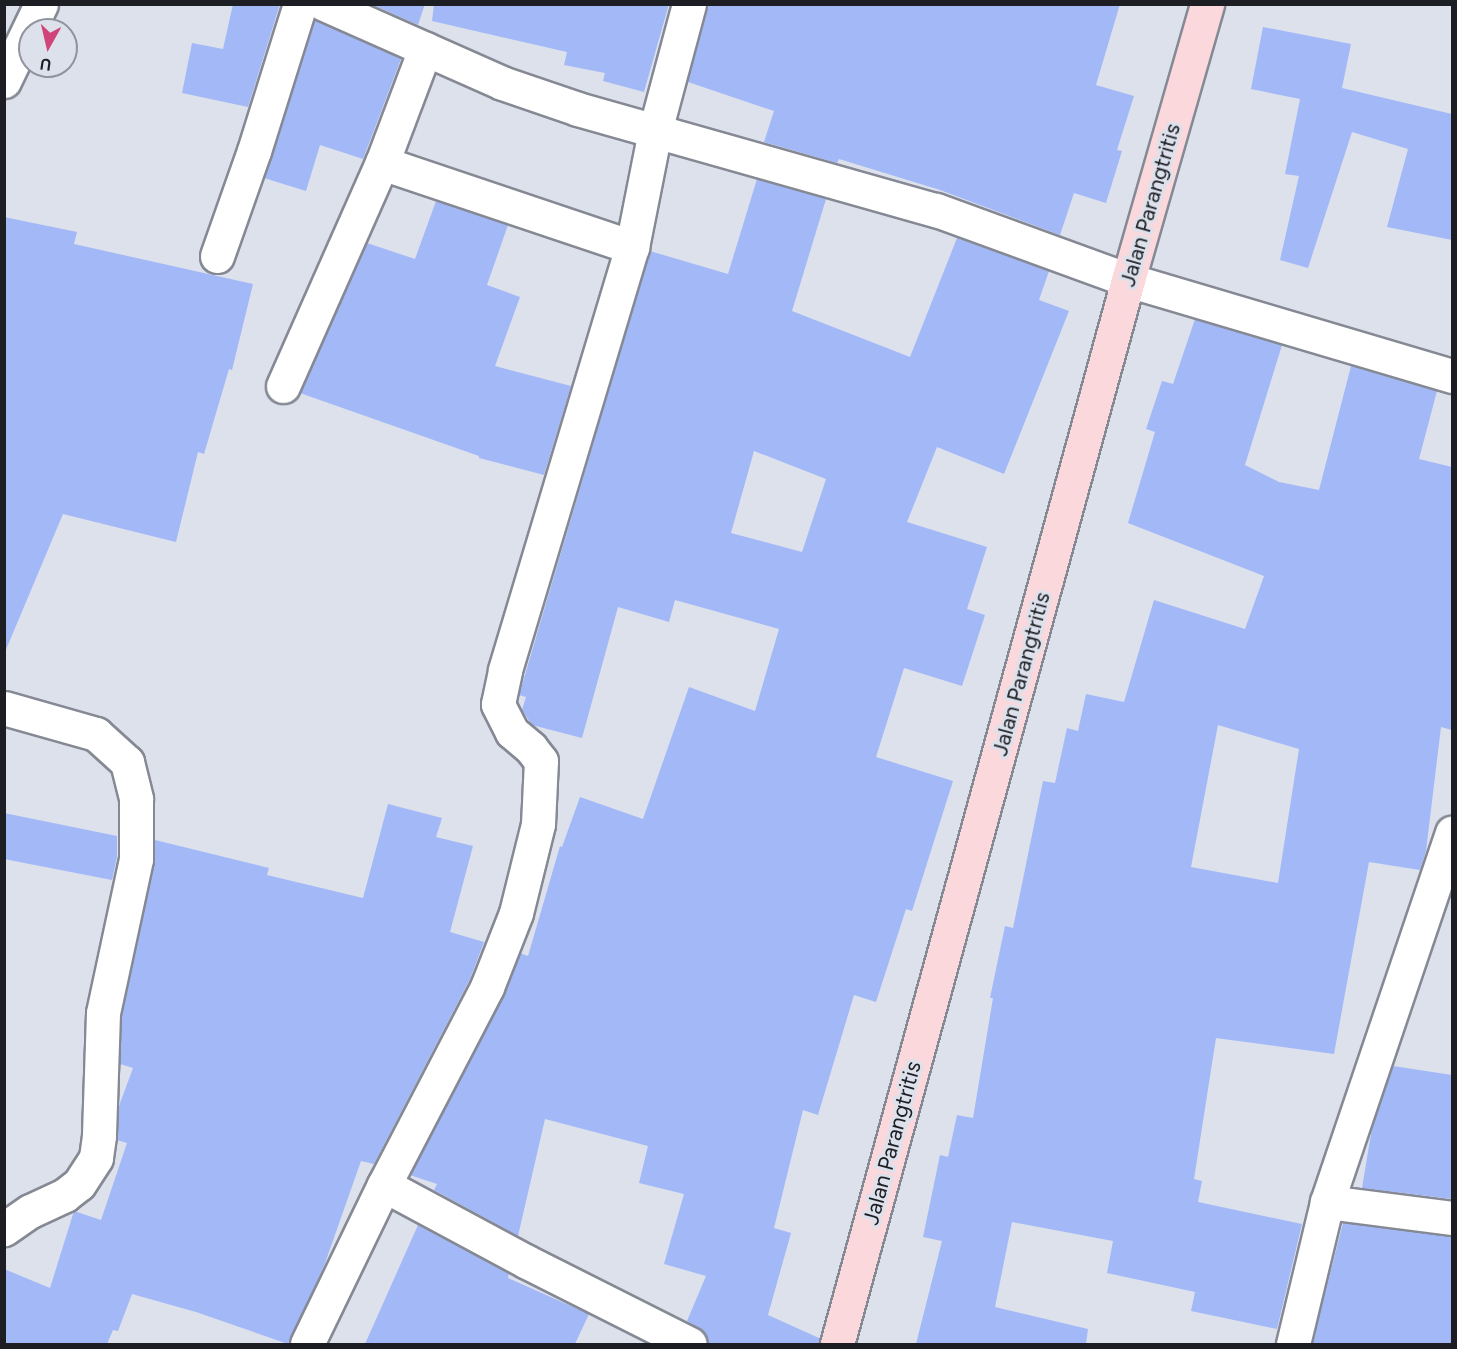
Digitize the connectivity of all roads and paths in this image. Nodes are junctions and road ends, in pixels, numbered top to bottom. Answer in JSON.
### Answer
{"nodes":[{"id":1,"x":41,"y":4,"type":"edge"},
{"id":2,"x":300,"y":4,"type":"edge"},
{"id":3,"x":324,"y":4,"type":"edge"},
{"id":4,"x":689,"y":4,"type":"edge"},
{"id":5,"x":1207,"y":4,"type":"edge"},
{"id":6,"x":425,"y":49,"type":"junction"},
{"id":7,"x":4,"y":81,"type":"edge"},
{"id":8,"x":655,"y":131,"type":"junction"},
{"id":9,"x":382,"y":163,"type":"junction"},
{"id":10,"x":632,"y":248,"type":"junction"},
{"id":11,"x":217,"y":256,"type":"dead end"},
{"id":12,"x":1128,"y":280,"type":"junction"},
{"id":13,"x":1452,"y":376,"type":"edge"},
{"id":14,"x":283,"y":386,"type":"dead end"},
{"id":15,"x":4,"y":708,"type":"edge"},
{"id":16,"x":1452,"y":833,"type":"edge"},
{"id":17,"x":1439,"y":917,"type":"edge"},
{"id":18,"x":384,"y":1185,"type":"junction"},
{"id":19,"x":1328,"y":1202,"type":"junction"},
{"id":20,"x":1452,"y":1218,"type":"edge"},
{"id":21,"x":4,"y":1229,"type":"edge"},
{"id":22,"x":307,"y":1344,"type":"edge"},
{"id":23,"x":690,"y":1344,"type":"edge"},
{"id":24,"x":837,"y":1344,"type":"edge"},
{"id":25,"x":1293,"y":1344,"type":"edge"}],
"edges":[{"from":1,"to":7,"type":"street"},
{"from":2,"to":11,"type":"street"},
{"from":3,"to":6,"type":"street"},
{"from":4,"to":8,"type":"street"},
{"from":5,"to":12,"type":"main road","name":"Jalan Parangtritis"},
{"from":6,"to":8,"type":"street"},
{"from":6,"to":9,"type":"street"},
{"from":8,"to":10,"type":"street"},
{"from":8,"to":12,"type":"street"},
{"from":9,"to":10,"type":"street"},
{"from":9,"to":14,"type":"street"},
{"from":10,"to":18,"type":"street"},
{"from":12,"to":13,"type":"street"},
{"from":12,"to":24,"type":"main road","name":"Jalan Parangtritis"},
{"from":15,"to":21,"type":"street"},
{"from":16,"to":17,"type":"street"},
{"from":17,"to":19,"type":"street"},
{"from":18,"to":22,"type":"street"},
{"from":18,"to":23,"type":"street"},
{"from":19,"to":20,"type":"street"},
{"from":19,"to":25,"type":"street"}]}
